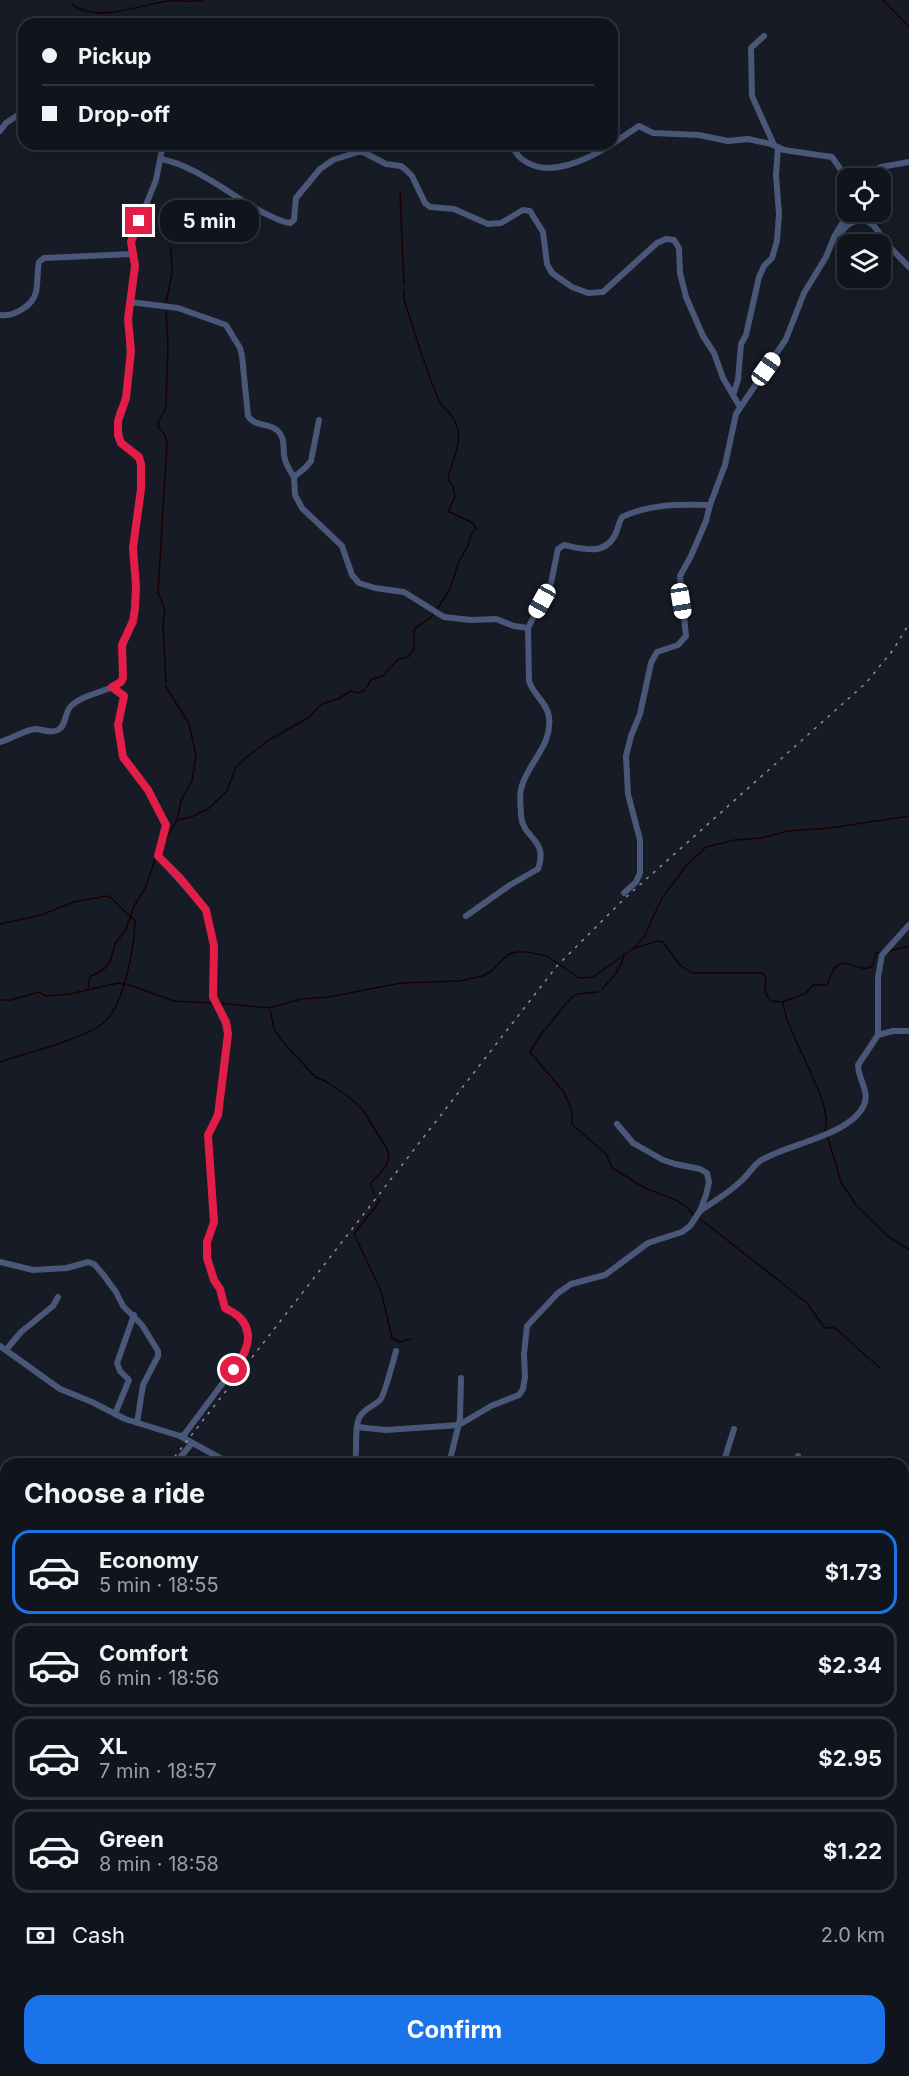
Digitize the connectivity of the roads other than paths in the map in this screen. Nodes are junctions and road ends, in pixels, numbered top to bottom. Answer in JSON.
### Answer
{"nodes":[{"id":1,"x":764,"y":36,"type":"dead end"},
{"id":2,"x":18,"y":115,"type":"edge"},
{"id":3,"x":0,"y":131,"type":"edge"},
{"id":4,"x":618,"y":140,"type":"edge"},
{"id":5,"x":776,"y":146,"type":"junction"},
{"id":6,"x":162,"y":150,"type":"edge"},
{"id":7,"x":515,"y":150,"type":"edge"},
{"id":8,"x":601,"y":150,"type":"edge"},
{"id":9,"x":161,"y":159,"type":"junction"},
{"id":10,"x":909,"y":162,"type":"edge"},
{"id":11,"x":840,"y":168,"type":"edge"},
{"id":12,"x":879,"y":168,"type":"edge"},
{"id":13,"x":844,"y":222,"type":"edge"},
{"id":14,"x":832,"y":243,"type":"junction"},
{"id":15,"x":133,"y":254,"type":"junction"},
{"id":16,"x":909,"y":267,"type":"edge"},
{"id":17,"x":130,"y":302,"type":"junction"},
{"id":18,"x":0,"y":315,"type":"edge"},
{"id":19,"x":732,"y":395,"type":"junction"},
{"id":20,"x":740,"y":407,"type":"junction"},
{"id":21,"x":319,"y":420,"type":"dead end"},
{"id":22,"x":294,"y":477,"type":"junction"},
{"id":23,"x":710,"y":505,"type":"junction"},
{"id":24,"x":528,"y":628,"type":"junction"},
{"id":25,"x":112,"y":687,"type":"junction"},
{"id":26,"x":0,"y":742,"type":"edge"},
{"id":27,"x":624,"y":893,"type":"dead end"},
{"id":28,"x":466,"y":916,"type":"dead end"},
{"id":29,"x":909,"y":925,"type":"edge"},
{"id":30,"x":909,"y":1030,"type":"edge"},
{"id":31,"x":878,"y":1035,"type":"junction"},
{"id":32,"x":617,"y":1124,"type":"dead end"},
{"id":33,"x":700,"y":1210,"type":"junction"},
{"id":34,"x":0,"y":1262,"type":"edge"},
{"id":35,"x":58,"y":1297,"type":"dead end"},
{"id":36,"x":134,"y":1316,"type":"junction"},
{"id":37,"x":3,"y":1348,"type":"edge"},
{"id":38,"x":396,"y":1352,"type":"dead end"},
{"id":39,"x":461,"y":1378,"type":"dead end"},
{"id":40,"x":115,"y":1414,"type":"junction"},
{"id":41,"x":137,"y":1423,"type":"junction"},
{"id":42,"x":459,"y":1425,"type":"junction"},
{"id":43,"x":357,"y":1427,"type":"junction"},
{"id":44,"x":734,"y":1429,"type":"dead end"},
{"id":45,"x":180,"y":1436,"type":"junction"},
{"id":46,"x":192,"y":1443,"type":"junction"},
{"id":47,"x":180,"y":1458,"type":"edge"},
{"id":48,"x":220,"y":1458,"type":"edge"},
{"id":49,"x":356,"y":1458,"type":"edge"},
{"id":50,"x":451,"y":1458,"type":"edge"},
{"id":51,"x":725,"y":1458,"type":"edge"}],
"edges":[{"from":1,"to":5,"type":"street"},
{"from":2,"to":3,"type":"street"},
{"from":4,"to":5,"type":"street"},
{"from":5,"to":11,"type":"street"},
{"from":5,"to":19,"type":"street"},
{"from":6,"to":9,"type":"street"},
{"from":7,"to":8,"type":"street"},
{"from":9,"to":15,"type":"street"},
{"from":9,"to":19,"type":"street"},
{"from":10,"to":12,"type":"street"},
{"from":13,"to":14,"type":"street"},
{"from":14,"to":16,"type":"street"},
{"from":14,"to":20,"type":"street"},
{"from":15,"to":17,"type":"street"},
{"from":15,"to":18,"type":"street"},
{"from":17,"to":22,"type":"street"},
{"from":17,"to":25,"type":"street"},
{"from":19,"to":20,"type":"street"},
{"from":20,"to":23,"type":"street"},
{"from":21,"to":22,"type":"street"},
{"from":22,"to":24,"type":"street"},
{"from":23,"to":24,"type":"street"},
{"from":23,"to":27,"type":"street"},
{"from":24,"to":28,"type":"street"},
{"from":25,"to":26,"type":"street"},
{"from":25,"to":45,"type":"street"},
{"from":29,"to":31,"type":"street"},
{"from":30,"to":31,"type":"street"},
{"from":31,"to":33,"type":"street"},
{"from":32,"to":33,"type":"street"},
{"from":33,"to":42,"type":"street"},
{"from":34,"to":36,"type":"street"},
{"from":35,"to":37,"type":"street"},
{"from":36,"to":40,"type":"street"},
{"from":36,"to":41,"type":"street"},
{"from":37,"to":40,"type":"street"},
{"from":38,"to":43,"type":"street"},
{"from":39,"to":42,"type":"street"},
{"from":40,"to":41,"type":"street"},
{"from":41,"to":45,"type":"street"},
{"from":42,"to":43,"type":"street"},
{"from":42,"to":50,"type":"street"},
{"from":43,"to":49,"type":"street"},
{"from":44,"to":51,"type":"street"},
{"from":45,"to":46,"type":"street"},
{"from":46,"to":47,"type":"street"},
{"from":46,"to":48,"type":"street"}]}
